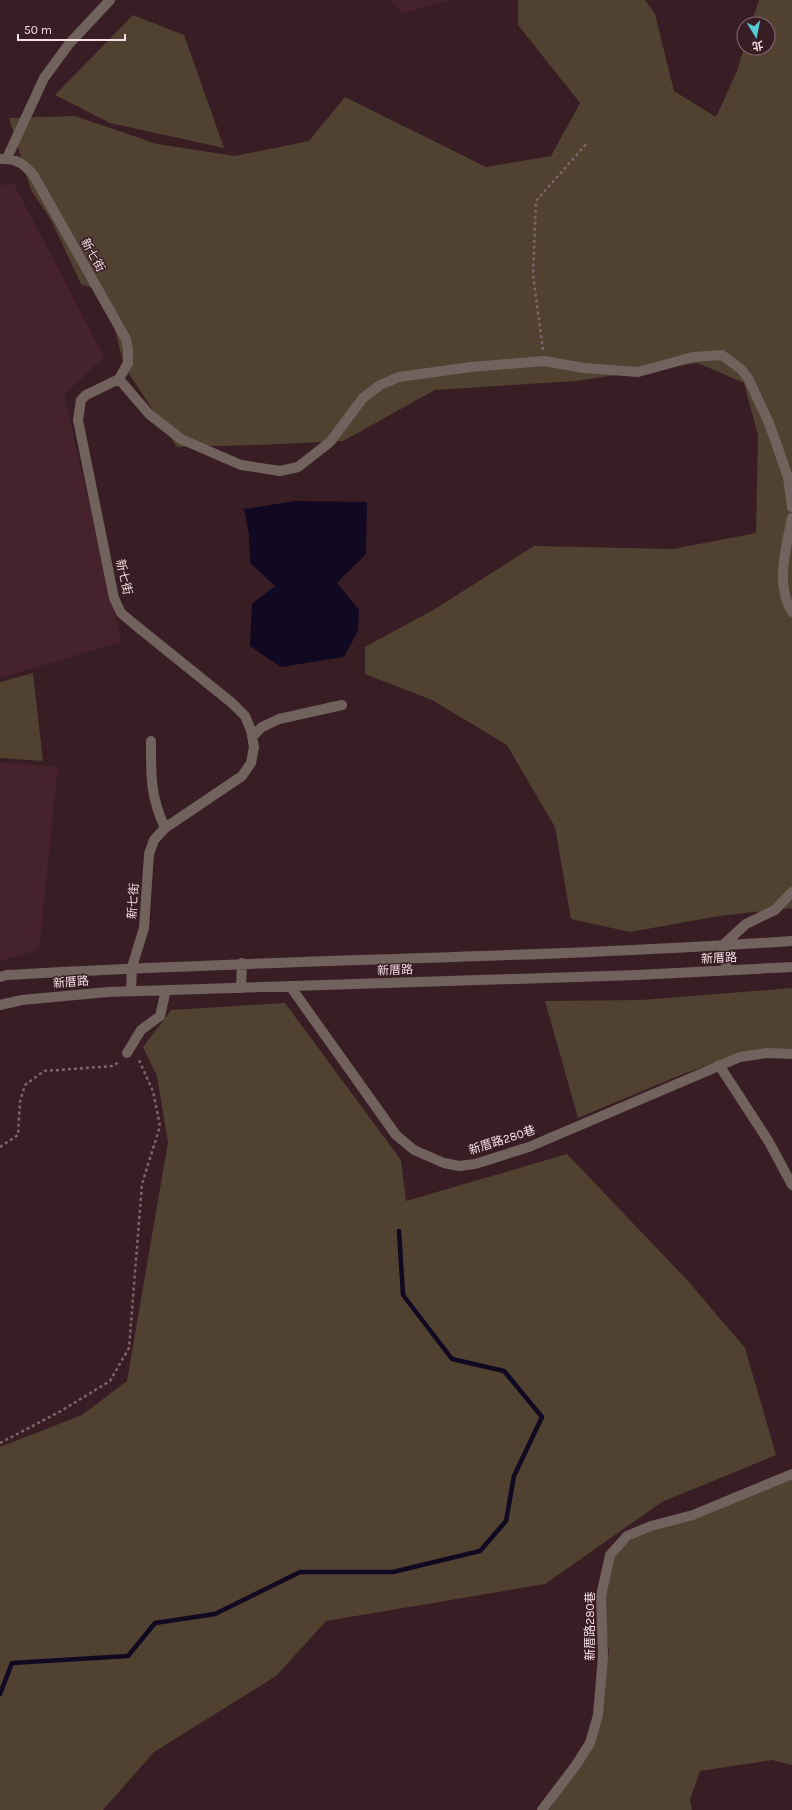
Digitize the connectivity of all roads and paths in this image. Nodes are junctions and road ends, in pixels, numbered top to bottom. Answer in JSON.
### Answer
{"nodes":[{"id":1,"x":110,"y":0,"type":"edge"},
{"id":2,"x":588,"y":142,"type":"dead end"},
{"id":3,"x":4,"y":159,"type":"edge"},
{"id":4,"x":544,"y":360,"type":"junction"},
{"id":5,"x":118,"y":379,"type":"junction"},
{"id":6,"x":792,"y":507,"type":"edge"},
{"id":7,"x":792,"y":518,"type":"edge"},
{"id":8,"x":792,"y":612,"type":"edge"},
{"id":9,"x":342,"y":705,"type":"dead end"},
{"id":10,"x":252,"y":737,"type":"junction"},
{"id":11,"x":152,"y":741,"type":"dead end"},
{"id":12,"x":166,"y":828,"type":"junction"},
{"id":13,"x":792,"y":892,"type":"edge"},
{"id":14,"x":792,"y":941,"type":"edge"},
{"id":15,"x":723,"y":946,"type":"junction"},
{"id":16,"x":242,"y":963,"type":"junction"},
{"id":17,"x":132,"y":967,"type":"junction"},
{"id":18,"x":792,"y":967,"type":"edge"},
{"id":19,"x":727,"y":970,"type":"junction"},
{"id":20,"x":0,"y":976,"type":"edge"},
{"id":21,"x":290,"y":986,"type":"junction"},
{"id":22,"x":241,"y":988,"type":"junction"},
{"id":23,"x":166,"y":990,"type":"junction"},
{"id":24,"x":131,"y":991,"type":"junction"},
{"id":25,"x":0,"y":1006,"type":"edge"},
{"id":26,"x":132,"y":1044,"type":"junction"},
{"id":27,"x":127,"y":1054,"type":"joint"},
{"id":28,"x":792,"y":1054,"type":"edge"},
{"id":29,"x":719,"y":1065,"type":"junction"},
{"id":30,"x":0,"y":1147,"type":"edge"},
{"id":31,"x":792,"y":1185,"type":"edge"},
{"id":32,"x":0,"y":1442,"type":"edge"},
{"id":33,"x":792,"y":1474,"type":"edge"},
{"id":34,"x":542,"y":1810,"type":"edge"}],
"edges":[{"from":1,"to":3,"type":"street"},
{"from":2,"to":4,"type":"path"},
{"from":3,"to":5,"type":"street","name":"新七街"},
{"from":4,"to":5,"type":"street"},
{"from":4,"to":6,"type":"street"},
{"from":5,"to":10,"type":"street","name":"新七街"},
{"from":7,"to":8,"type":"street"},
{"from":9,"to":10,"type":"street"},
{"from":10,"to":12,"type":"street","name":"新七街"},
{"from":11,"to":12,"type":"street"},
{"from":12,"to":17,"type":"street","name":"新七街"},
{"from":13,"to":15,"type":"street"},
{"from":14,"to":15,"type":"street","name":"新厝路"},
{"from":15,"to":16,"type":"street","name":"新厝路"},
{"from":15,"to":19,"type":"street"},
{"from":16,"to":17,"type":"street","name":"新厝路"},
{"from":16,"to":22,"type":"street"},
{"from":17,"to":20,"type":"street","name":"新厝路"},
{"from":17,"to":24,"type":"street","name":"新七街"},
{"from":18,"to":19,"type":"street","name":"新厝路"},
{"from":19,"to":21,"type":"street","name":"新厝路"},
{"from":21,"to":22,"type":"street","name":"新厝路"},
{"from":21,"to":29,"type":"street","name":"新厝路280巷"},
{"from":22,"to":23,"type":"street","name":"新厝路"},
{"from":23,"to":24,"type":"street","name":"新厝路"},
{"from":23,"to":26,"type":"street"},
{"from":24,"to":25,"type":"street","name":"新厝路"},
{"from":26,"to":27,"type":"street"},
{"from":26,"to":32,"type":"path"},
{"from":27,"to":30,"type":"path"},
{"from":28,"to":29,"type":"street","name":"新厝路280巷"},
{"from":29,"to":31,"type":"street"},
{"from":33,"to":34,"type":"street","name":"新厝路280巷"}]}
